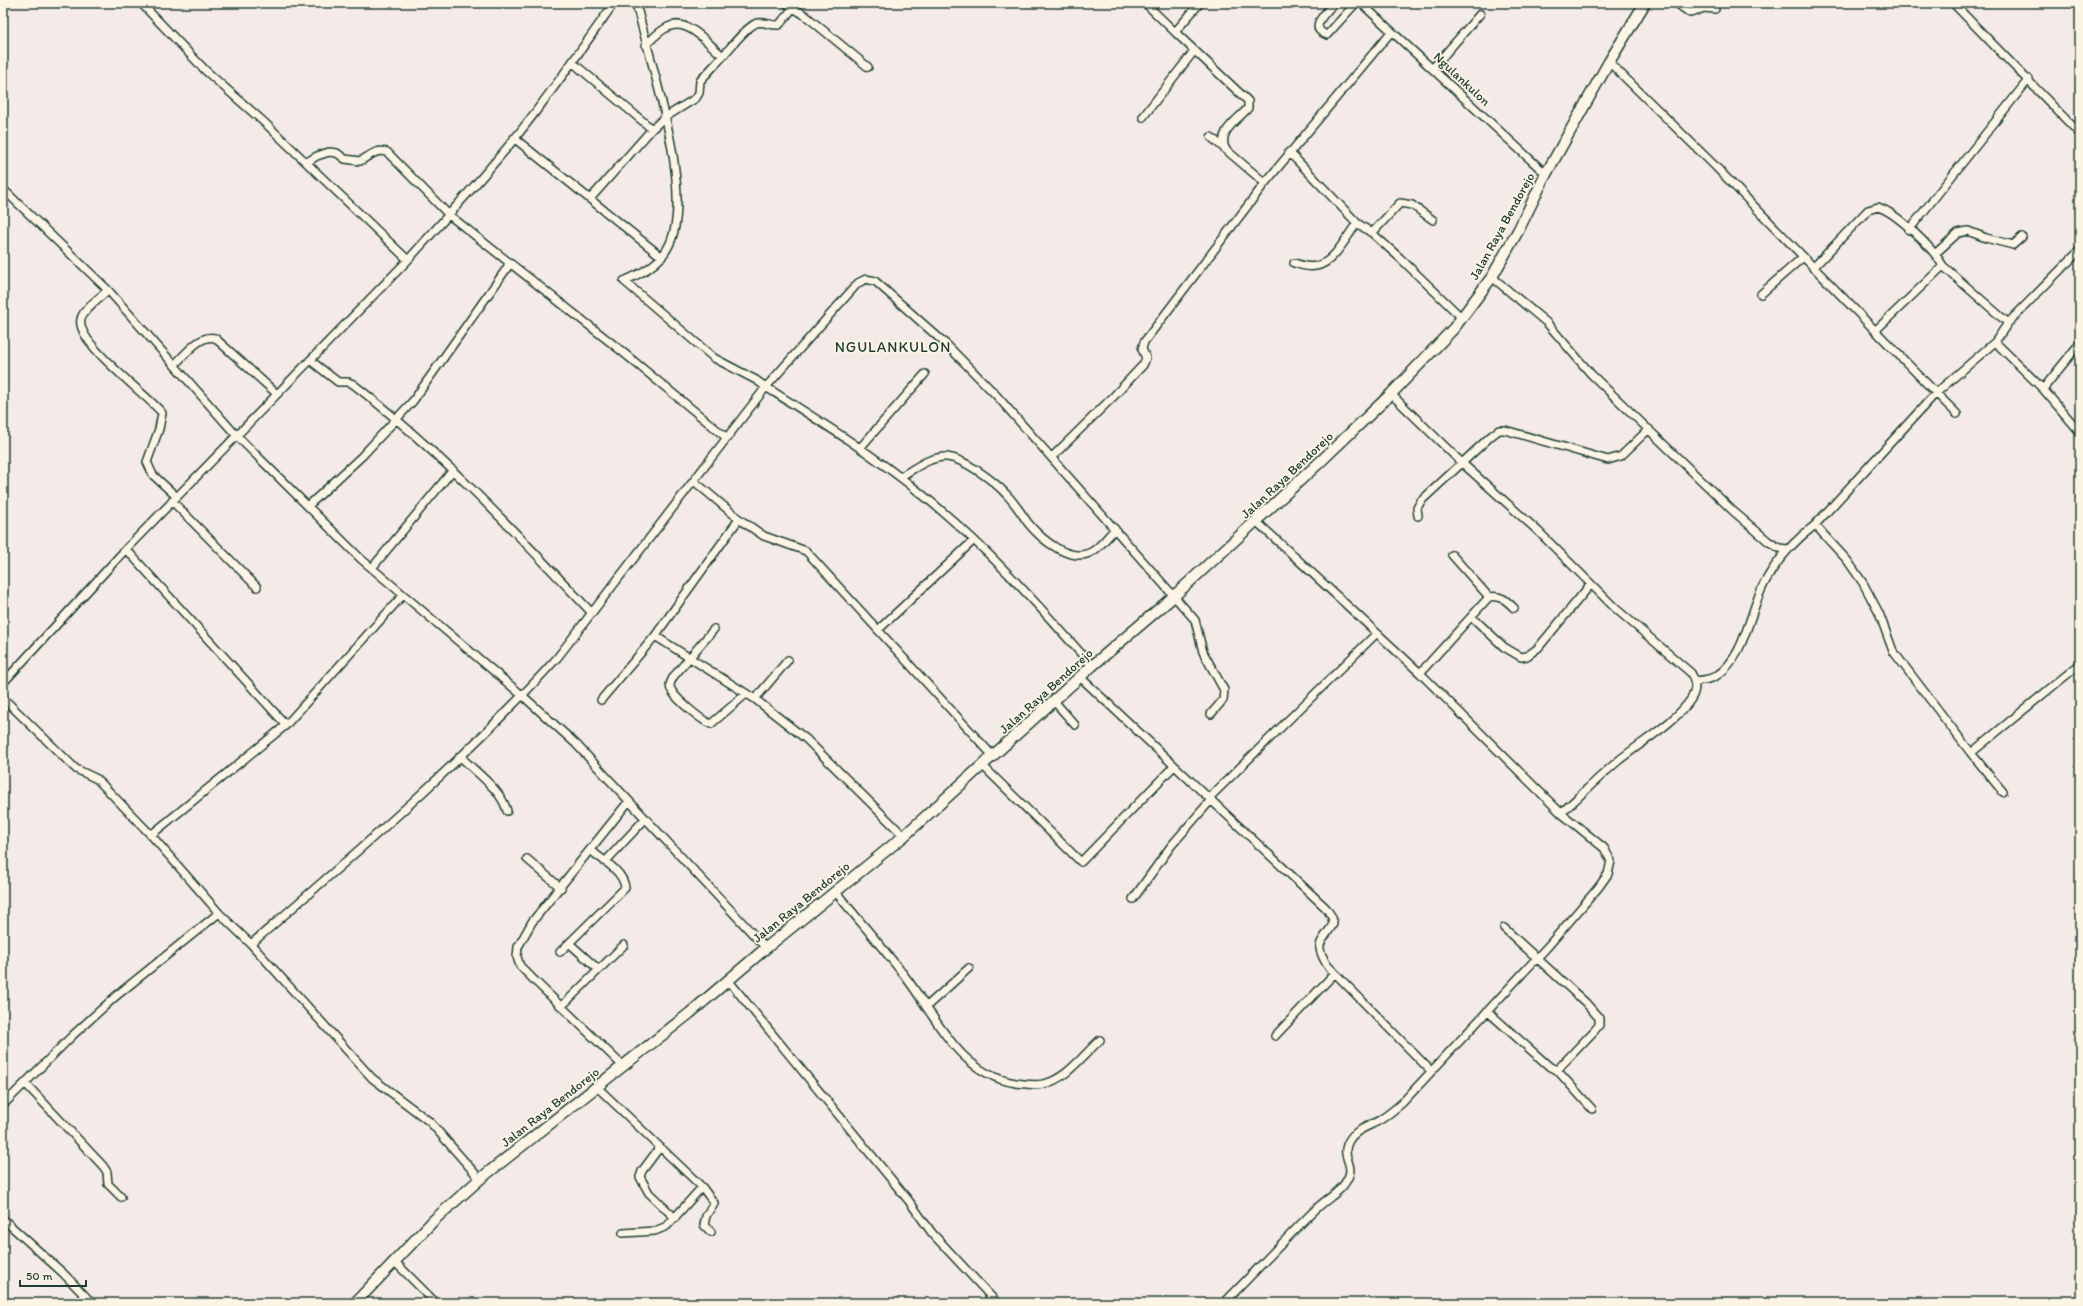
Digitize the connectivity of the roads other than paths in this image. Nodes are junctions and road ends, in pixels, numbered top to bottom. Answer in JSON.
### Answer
{"nodes":[{"id":1,"x":140,"y":3,"type":"edge"},
{"id":2,"x":614,"y":3,"type":"edge"},
{"id":3,"x":636,"y":3,"type":"edge"},
{"id":4,"x":786,"y":3,"type":"edge"},
{"id":5,"x":1144,"y":3,"type":"edge"},
{"id":6,"x":1200,"y":3,"type":"edge"},
{"id":7,"x":1334,"y":3,"type":"edge"},
{"id":8,"x":1356,"y":3,"type":"edge"},
{"id":9,"x":1361,"y":3,"type":"edge"},
{"id":10,"x":1645,"y":3,"type":"edge"},
{"id":11,"x":1676,"y":3,"type":"edge"},
{"id":12,"x":1953,"y":3,"type":"edge"},
{"id":13,"x":793,"y":8,"type":"junction"},
{"id":14,"x":1715,"y":9,"type":"dead end"},
{"id":15,"x":1480,"y":14,"type":"dead end"},
{"id":16,"x":1175,"y":32,"type":"junction"},
{"id":17,"x":1390,"y":32,"type":"junction"},
{"id":18,"x":646,"y":45,"type":"junction"},
{"id":19,"x":1194,"y":51,"type":"junction"},
{"id":20,"x":723,"y":56,"type":"junction"},
{"id":21,"x":572,"y":62,"type":"junction"},
{"id":22,"x":1609,"y":62,"type":"junction"},
{"id":23,"x":868,"y":67,"type":"dead end"},
{"id":24,"x":1433,"y":68,"type":"junction"},
{"id":25,"x":2029,"y":79,"type":"junction"},
{"id":26,"x":1143,"y":117,"type":"dead end"},
{"id":27,"x":664,"y":118,"type":"junction"},
{"id":28,"x":652,"y":128,"type":"junction"},
{"id":29,"x":2080,"y":134,"type":"edge"},
{"id":30,"x":1211,"y":137,"type":"dead end"},
{"id":31,"x":514,"y":138,"type":"junction"},
{"id":32,"x":1226,"y":150,"type":"junction"},
{"id":33,"x":1290,"y":152,"type":"junction"},
{"id":34,"x":307,"y":162,"type":"junction"},
{"id":35,"x":1546,"y":174,"type":"junction"},
{"id":36,"x":1265,"y":182,"type":"junction"},
{"id":37,"x":3,"y":189,"type":"edge"},
{"id":38,"x":590,"y":199,"type":"junction"},
{"id":39,"x":449,"y":215,"type":"junction"},
{"id":40,"x":1433,"y":220,"type":"dead end"},
{"id":41,"x":1357,"y":223,"type":"junction"},
{"id":42,"x":1909,"y":230,"type":"junction"},
{"id":43,"x":1372,"y":233,"type":"junction"},
{"id":44,"x":2022,"y":237,"type":"dead end"},
{"id":45,"x":2080,"y":250,"type":"edge"},
{"id":46,"x":1936,"y":254,"type":"junction"},
{"id":47,"x":662,"y":257,"type":"junction"},
{"id":48,"x":1803,"y":257,"type":"junction"},
{"id":49,"x":408,"y":260,"type":"junction"},
{"id":50,"x":509,"y":262,"type":"junction"},
{"id":51,"x":1294,"y":263,"type":"dead end"},
{"id":52,"x":1943,"y":266,"type":"junction"},
{"id":53,"x":1813,"y":268,"type":"junction"},
{"id":54,"x":1492,"y":277,"type":"junction"},
{"id":55,"x":108,"y":290,"type":"junction"},
{"id":56,"x":1761,"y":294,"type":"dead end"},
{"id":57,"x":1461,"y":317,"type":"junction"},
{"id":58,"x":2008,"y":323,"type":"junction"},
{"id":59,"x":1876,"y":330,"type":"junction"},
{"id":60,"x":1995,"y":342,"type":"junction"},
{"id":61,"x":2080,"y":343,"type":"edge"},
{"id":62,"x":310,"y":360,"type":"junction"},
{"id":63,"x":175,"y":364,"type":"junction"},
{"id":64,"x":925,"y":374,"type":"dead end"},
{"id":65,"x":766,"y":388,"type":"junction"},
{"id":66,"x":2043,"y":389,"type":"junction"},
{"id":67,"x":1936,"y":393,"type":"junction"},
{"id":68,"x":277,"y":394,"type":"junction"},
{"id":69,"x":1391,"y":394,"type":"junction"},
{"id":70,"x":1957,"y":414,"type":"dead end"},
{"id":71,"x":396,"y":420,"type":"junction"},
{"id":72,"x":1649,"y":429,"type":"junction"},
{"id":73,"x":2080,"y":432,"type":"edge"},
{"id":74,"x":236,"y":436,"type":"junction"},
{"id":75,"x":727,"y":438,"type":"junction"},
{"id":76,"x":860,"y":448,"type":"junction"},
{"id":77,"x":1052,"y":457,"type":"junction"},
{"id":78,"x":1462,"y":463,"type":"junction"},
{"id":79,"x":454,"y":470,"type":"junction"},
{"id":80,"x":900,"y":477,"type":"junction"},
{"id":81,"x":694,"y":481,"type":"junction"},
{"id":82,"x":174,"y":499,"type":"junction"},
{"id":83,"x":308,"y":506,"type":"junction"},
{"id":84,"x":1418,"y":516,"type":"dead end"},
{"id":85,"x":739,"y":519,"type":"junction"},
{"id":86,"x":1256,"y":521,"type":"junction"},
{"id":87,"x":1815,"y":525,"type":"junction"},
{"id":88,"x":1115,"y":529,"type":"junction"},
{"id":89,"x":974,"y":540,"type":"junction"},
{"id":90,"x":126,"y":549,"type":"junction"},
{"id":91,"x":1787,"y":549,"type":"junction"},
{"id":92,"x":1452,"y":555,"type":"dead end"},
{"id":93,"x":372,"y":568,"type":"junction"},
{"id":94,"x":1591,"y":584,"type":"junction"},
{"id":95,"x":257,"y":587,"type":"dead end"},
{"id":96,"x":403,"y":595,"type":"junction"},
{"id":97,"x":1173,"y":597,"type":"junction"},
{"id":98,"x":1489,"y":598,"type":"junction"},
{"id":99,"x":1514,"y":608,"type":"dead end"},
{"id":100,"x":592,"y":613,"type":"junction"},
{"id":101,"x":1472,"y":618,"type":"junction"},
{"id":102,"x":714,"y":629,"type":"dead end"},
{"id":103,"x":878,"y":630,"type":"junction"},
{"id":104,"x":1376,"y":633,"type":"junction"},
{"id":105,"x":655,"y":636,"type":"junction"},
{"id":106,"x":688,"y":658,"type":"junction"},
{"id":107,"x":788,"y":660,"type":"dead end"},
{"id":108,"x":2080,"y":664,"type":"edge"},
{"id":109,"x":1092,"y":666,"type":"junction"},
{"id":110,"x":1420,"y":673,"type":"junction"},
{"id":111,"x":1080,"y":677,"type":"junction"},
{"id":112,"x":1695,"y":680,"type":"junction"},
{"id":113,"x":3,"y":683,"type":"edge"},
{"id":114,"x":746,"y":694,"type":"junction"},
{"id":115,"x":523,"y":696,"type":"junction"},
{"id":116,"x":3,"y":698,"type":"edge"},
{"id":117,"x":755,"y":699,"type":"junction"},
{"id":118,"x":602,"y":700,"type":"dead end"},
{"id":119,"x":1054,"y":701,"type":"junction"},
{"id":120,"x":1212,"y":714,"type":"dead end"},
{"id":121,"x":286,"y":725,"type":"junction"},
{"id":122,"x":1075,"y":725,"type":"dead end"},
{"id":123,"x":1971,"y":753,"type":"junction"},
{"id":124,"x":460,"y":756,"type":"junction"},
{"id":125,"x":993,"y":756,"type":"junction"},
{"id":126,"x":983,"y":766,"type":"junction"},
{"id":127,"x":1174,"y":766,"type":"junction"},
{"id":128,"x":2003,"y":792,"type":"dead end"},
{"id":129,"x":1210,"y":799,"type":"junction"},
{"id":130,"x":629,"y":801,"type":"junction"},
{"id":131,"x":507,"y":811,"type":"dead end"},
{"id":132,"x":1561,"y":813,"type":"junction"},
{"id":133,"x":646,"y":819,"type":"junction"},
{"id":134,"x":151,"y":835,"type":"junction"},
{"id":135,"x":904,"y":836,"type":"junction"},
{"id":136,"x":591,"y":851,"type":"junction"},
{"id":137,"x":527,"y":859,"type":"dead end"},
{"id":138,"x":605,"y":862,"type":"junction"},
{"id":139,"x":561,"y":888,"type":"junction"},
{"id":140,"x":835,"y":891,"type":"junction"},
{"id":141,"x":1133,"y":899,"type":"dead end"},
{"id":142,"x":219,"y":913,"type":"junction"},
{"id":143,"x":1504,"y":928,"type":"dead end"},
{"id":144,"x":569,"y":943,"type":"junction"},
{"id":145,"x":251,"y":944,"type":"junction"},
{"id":146,"x":624,"y":944,"type":"dead end"},
{"id":147,"x":766,"y":948,"type":"junction"},
{"id":148,"x":560,"y":952,"type":"dead end"},
{"id":149,"x":1536,"y":959,"type":"junction"},
{"id":150,"x":969,"y":968,"type":"dead end"},
{"id":151,"x":598,"y":969,"type":"junction"},
{"id":152,"x":1334,"y":973,"type":"junction"},
{"id":153,"x":728,"y":980,"type":"junction"},
{"id":154,"x":562,"y":1006,"type":"junction"},
{"id":155,"x":926,"y":1007,"type":"junction"},
{"id":156,"x":1487,"y":1011,"type":"junction"},
{"id":157,"x":1275,"y":1036,"type":"dead end"},
{"id":158,"x":1100,"y":1040,"type":"dead end"},
{"id":159,"x":623,"y":1066,"type":"junction"},
{"id":160,"x":1557,"y":1070,"type":"junction"},
{"id":161,"x":1431,"y":1071,"type":"junction"},
{"id":162,"x":24,"y":1083,"type":"junction"},
{"id":163,"x":597,"y":1087,"type":"junction"},
{"id":164,"x":3,"y":1105,"type":"edge"},
{"id":165,"x":1592,"y":1109,"type":"dead end"},
{"id":166,"x":660,"y":1147,"type":"junction"},
{"id":167,"x":480,"y":1179,"type":"junction"},
{"id":168,"x":702,"y":1187,"type":"junction"},
{"id":169,"x":121,"y":1197,"type":"dead end"},
{"id":170,"x":675,"y":1218,"type":"junction"},
{"id":171,"x":3,"y":1219,"type":"edge"},
{"id":172,"x":711,"y":1232,"type":"dead end"},
{"id":173,"x":623,"y":1233,"type":"dead end"},
{"id":174,"x":395,"y":1262,"type":"junction"},
{"id":175,"x":92,"y":1303,"type":"edge"},
{"id":176,"x":355,"y":1303,"type":"edge"},
{"id":177,"x":436,"y":1303,"type":"edge"},
{"id":178,"x":997,"y":1303,"type":"edge"},
{"id":179,"x":1224,"y":1303,"type":"edge"}],
"edges":[{"from":1,"to":34,"type":"street"},
{"from":2,"to":21,"type":"street"},
{"from":3,"to":18,"type":"street"},
{"from":4,"to":13,"type":"street"},
{"from":5,"to":16,"type":"street"},
{"from":6,"to":16,"type":"street"},
{"from":7,"to":8,"type":"street"},
{"from":9,"to":17,"type":"street","name":"Ngulankulon"},
{"from":10,"to":22,"type":"main road","name":"Jalan Raya Bendorejo"},
{"from":11,"to":14,"type":"street"},
{"from":12,"to":25,"type":"street"},
{"from":13,"to":20,"type":"street"},
{"from":13,"to":23,"type":"street"},
{"from":15,"to":24,"type":"street"},
{"from":16,"to":19,"type":"street"},
{"from":17,"to":24,"type":"street","name":"Ngulankulon"},
{"from":17,"to":33,"type":"street"},
{"from":18,"to":20,"type":"street"},
{"from":18,"to":27,"type":"street"},
{"from":19,"to":26,"type":"street"},
{"from":19,"to":32,"type":"street"},
{"from":20,"to":27,"type":"street"},
{"from":21,"to":28,"type":"street"},
{"from":21,"to":31,"type":"street"},
{"from":22,"to":35,"type":"main road","name":"Jalan Raya Bendorejo"},
{"from":22,"to":48,"type":"street"},
{"from":24,"to":35,"type":"street","name":"Ngulankulon"},
{"from":25,"to":29,"type":"street"},
{"from":25,"to":42,"type":"street"},
{"from":27,"to":28,"type":"street"},
{"from":27,"to":47,"type":"street"},
{"from":28,"to":38,"type":"street"},
{"from":30,"to":32,"type":"street"},
{"from":31,"to":38,"type":"street"},
{"from":31,"to":39,"type":"street"},
{"from":32,"to":36,"type":"street"},
{"from":33,"to":36,"type":"street"},
{"from":33,"to":41,"type":"street"},
{"from":34,"to":39,"type":"street"},
{"from":34,"to":49,"type":"street"},
{"from":35,"to":54,"type":"main road","name":"Jalan Raya Bendorejo"},
{"from":36,"to":77,"type":"street"},
{"from":37,"to":55,"type":"street"},
{"from":38,"to":47,"type":"street"},
{"from":39,"to":49,"type":"street"},
{"from":39,"to":50,"type":"street"},
{"from":40,"to":43,"type":"street"},
{"from":41,"to":43,"type":"street"},
{"from":41,"to":51,"type":"street"},
{"from":42,"to":46,"type":"street"},
{"from":42,"to":53,"type":"street"},
{"from":43,"to":57,"type":"street"},
{"from":44,"to":46,"type":"street"},
{"from":45,"to":58,"type":"street"},
{"from":46,"to":52,"type":"street"},
{"from":47,"to":65,"type":"street"},
{"from":48,"to":53,"type":"street"},
{"from":48,"to":56,"type":"street"},
{"from":49,"to":62,"type":"street"},
{"from":50,"to":71,"type":"street"},
{"from":50,"to":75,"type":"street"},
{"from":52,"to":58,"type":"street"},
{"from":52,"to":59,"type":"street"},
{"from":53,"to":59,"type":"street"},
{"from":54,"to":57,"type":"main road","name":"Jalan Raya Bendorejo"},
{"from":54,"to":72,"type":"street"},
{"from":55,"to":63,"type":"street"},
{"from":55,"to":82,"type":"street"},
{"from":57,"to":69,"type":"main road","name":"Jalan Raya Bendorejo"},
{"from":58,"to":60,"type":"street"},
{"from":59,"to":67,"type":"street"},
{"from":60,"to":66,"type":"street"},
{"from":60,"to":67,"type":"street"},
{"from":61,"to":66,"type":"street"},
{"from":62,"to":68,"type":"street"},
{"from":62,"to":71,"type":"street"},
{"from":63,"to":68,"type":"street"},
{"from":63,"to":74,"type":"street"},
{"from":64,"to":76,"type":"street"},
{"from":65,"to":75,"type":"street"},
{"from":65,"to":76,"type":"street"},
{"from":65,"to":77,"type":"street"},
{"from":66,"to":73,"type":"street"},
{"from":67,"to":70,"type":"street"},
{"from":67,"to":87,"type":"street"},
{"from":68,"to":74,"type":"street"},
{"from":69,"to":78,"type":"street"},
{"from":69,"to":86,"type":"main road","name":"Jalan Raya Bendorejo"},
{"from":71,"to":79,"type":"street"},
{"from":71,"to":83,"type":"street"},
{"from":72,"to":78,"type":"street"},
{"from":72,"to":91,"type":"street"},
{"from":74,"to":82,"type":"street"},
{"from":74,"to":83,"type":"street"},
{"from":75,"to":81,"type":"street"},
{"from":76,"to":80,"type":"street"},
{"from":77,"to":88,"type":"street"},
{"from":78,"to":84,"type":"street"},
{"from":78,"to":94,"type":"street"},
{"from":79,"to":93,"type":"street"},
{"from":79,"to":100,"type":"street"},
{"from":80,"to":88,"type":"street"},
{"from":80,"to":89,"type":"street"},
{"from":81,"to":85,"type":"street"},
{"from":81,"to":100,"type":"street"},
{"from":82,"to":90,"type":"street"},
{"from":82,"to":95,"type":"street"},
{"from":83,"to":93,"type":"street"},
{"from":85,"to":103,"type":"street"},
{"from":85,"to":105,"type":"street"},
{"from":86,"to":97,"type":"main road","name":"Jalan Raya Bendorejo"},
{"from":86,"to":104,"type":"street"},
{"from":87,"to":91,"type":"street"},
{"from":87,"to":123,"type":"street"},
{"from":88,"to":97,"type":"street"},
{"from":89,"to":103,"type":"street"},
{"from":89,"to":109,"type":"street"},
{"from":90,"to":113,"type":"street"},
{"from":90,"to":121,"type":"street"},
{"from":91,"to":112,"type":"street"},
{"from":92,"to":98,"type":"street"},
{"from":93,"to":96,"type":"street"},
{"from":94,"to":101,"type":"street"},
{"from":94,"to":112,"type":"street"},
{"from":96,"to":115,"type":"street"},
{"from":96,"to":121,"type":"street"},
{"from":97,"to":109,"type":"main road","name":"Jalan Raya Bendorejo"},
{"from":97,"to":120,"type":"street"},
{"from":98,"to":99,"type":"street"},
{"from":98,"to":101,"type":"street"},
{"from":100,"to":115,"type":"street"},
{"from":101,"to":110,"type":"street"},
{"from":102,"to":106,"type":"street"},
{"from":103,"to":125,"type":"street"},
{"from":104,"to":110,"type":"street"},
{"from":104,"to":129,"type":"street"},
{"from":105,"to":106,"type":"street"},
{"from":105,"to":118,"type":"street"},
{"from":106,"to":114,"type":"street"},
{"from":106,"to":114,"type":"street"},
{"from":107,"to":117,"type":"street"},
{"from":108,"to":123,"type":"street"},
{"from":109,"to":111,"type":"main road","name":"Jalan Raya Bendorejo"},
{"from":110,"to":132,"type":"street"},
{"from":111,"to":119,"type":"main road","name":"Jalan Raya Bendorejo"},
{"from":111,"to":127,"type":"street"},
{"from":112,"to":132,"type":"street"},
{"from":114,"to":117,"type":"street"},
{"from":115,"to":124,"type":"street"},
{"from":115,"to":130,"type":"street"},
{"from":116,"to":134,"type":"street"},
{"from":117,"to":135,"type":"street"},
{"from":119,"to":122,"type":"street"},
{"from":119,"to":125,"type":"main road","name":"Jalan Raya Bendorejo"},
{"from":121,"to":134,"type":"street"},
{"from":123,"to":128,"type":"street"},
{"from":124,"to":131,"type":"street"},
{"from":124,"to":145,"type":"street"},
{"from":125,"to":126,"type":"main road","name":"Jalan Raya Bendorejo"},
{"from":126,"to":127,"type":"street"},
{"from":126,"to":135,"type":"main road","name":"Jalan Raya Bendorejo"},
{"from":127,"to":129,"type":"street"},
{"from":129,"to":141,"type":"street"},
{"from":129,"to":152,"type":"street"},
{"from":130,"to":133,"type":"street"},
{"from":130,"to":136,"type":"street"},
{"from":132,"to":149,"type":"street"},
{"from":133,"to":138,"type":"street"},
{"from":133,"to":147,"type":"street"},
{"from":134,"to":142,"type":"street"},
{"from":135,"to":140,"type":"main road","name":"Jalan Raya Bendorejo"},
{"from":136,"to":138,"type":"street"},
{"from":136,"to":139,"type":"street"},
{"from":137,"to":139,"type":"street"},
{"from":138,"to":144,"type":"street"},
{"from":139,"to":154,"type":"street"},
{"from":140,"to":147,"type":"main road","name":"Jalan Raya Bendorejo"},
{"from":140,"to":155,"type":"street"},
{"from":142,"to":145,"type":"street"},
{"from":142,"to":162,"type":"street"},
{"from":143,"to":149,"type":"street"},
{"from":144,"to":148,"type":"street"},
{"from":144,"to":151,"type":"street"},
{"from":145,"to":167,"type":"street"},
{"from":146,"to":151,"type":"street"},
{"from":147,"to":153,"type":"main road","name":"Jalan Raya Bendorejo"},
{"from":149,"to":156,"type":"street"},
{"from":149,"to":160,"type":"street"},
{"from":150,"to":155,"type":"street"},
{"from":151,"to":154,"type":"street"},
{"from":152,"to":157,"type":"street"},
{"from":152,"to":161,"type":"street"},
{"from":153,"to":159,"type":"main road","name":"Jalan Raya Bendorejo"},
{"from":153,"to":178,"type":"street"},
{"from":154,"to":159,"type":"street"},
{"from":155,"to":158,"type":"street"},
{"from":156,"to":160,"type":"street"},
{"from":156,"to":161,"type":"street"},
{"from":159,"to":163,"type":"main road","name":"Jalan Raya Bendorejo"},
{"from":160,"to":165,"type":"street"},
{"from":161,"to":179,"type":"street"},
{"from":162,"to":164,"type":"street"},
{"from":162,"to":169,"type":"street"},
{"from":163,"to":166,"type":"street"},
{"from":163,"to":167,"type":"main road","name":"Jalan Raya Bendorejo"},
{"from":166,"to":168,"type":"street"},
{"from":166,"to":170,"type":"street"},
{"from":167,"to":174,"type":"main road","name":"Jalan Raya Bendorejo"},
{"from":168,"to":170,"type":"street"},
{"from":168,"to":172,"type":"street"},
{"from":170,"to":173,"type":"street"},
{"from":171,"to":175,"type":"street"},
{"from":174,"to":176,"type":"main road","name":"Jalan Raya Bendorejo"},
{"from":174,"to":177,"type":"street"}]}
